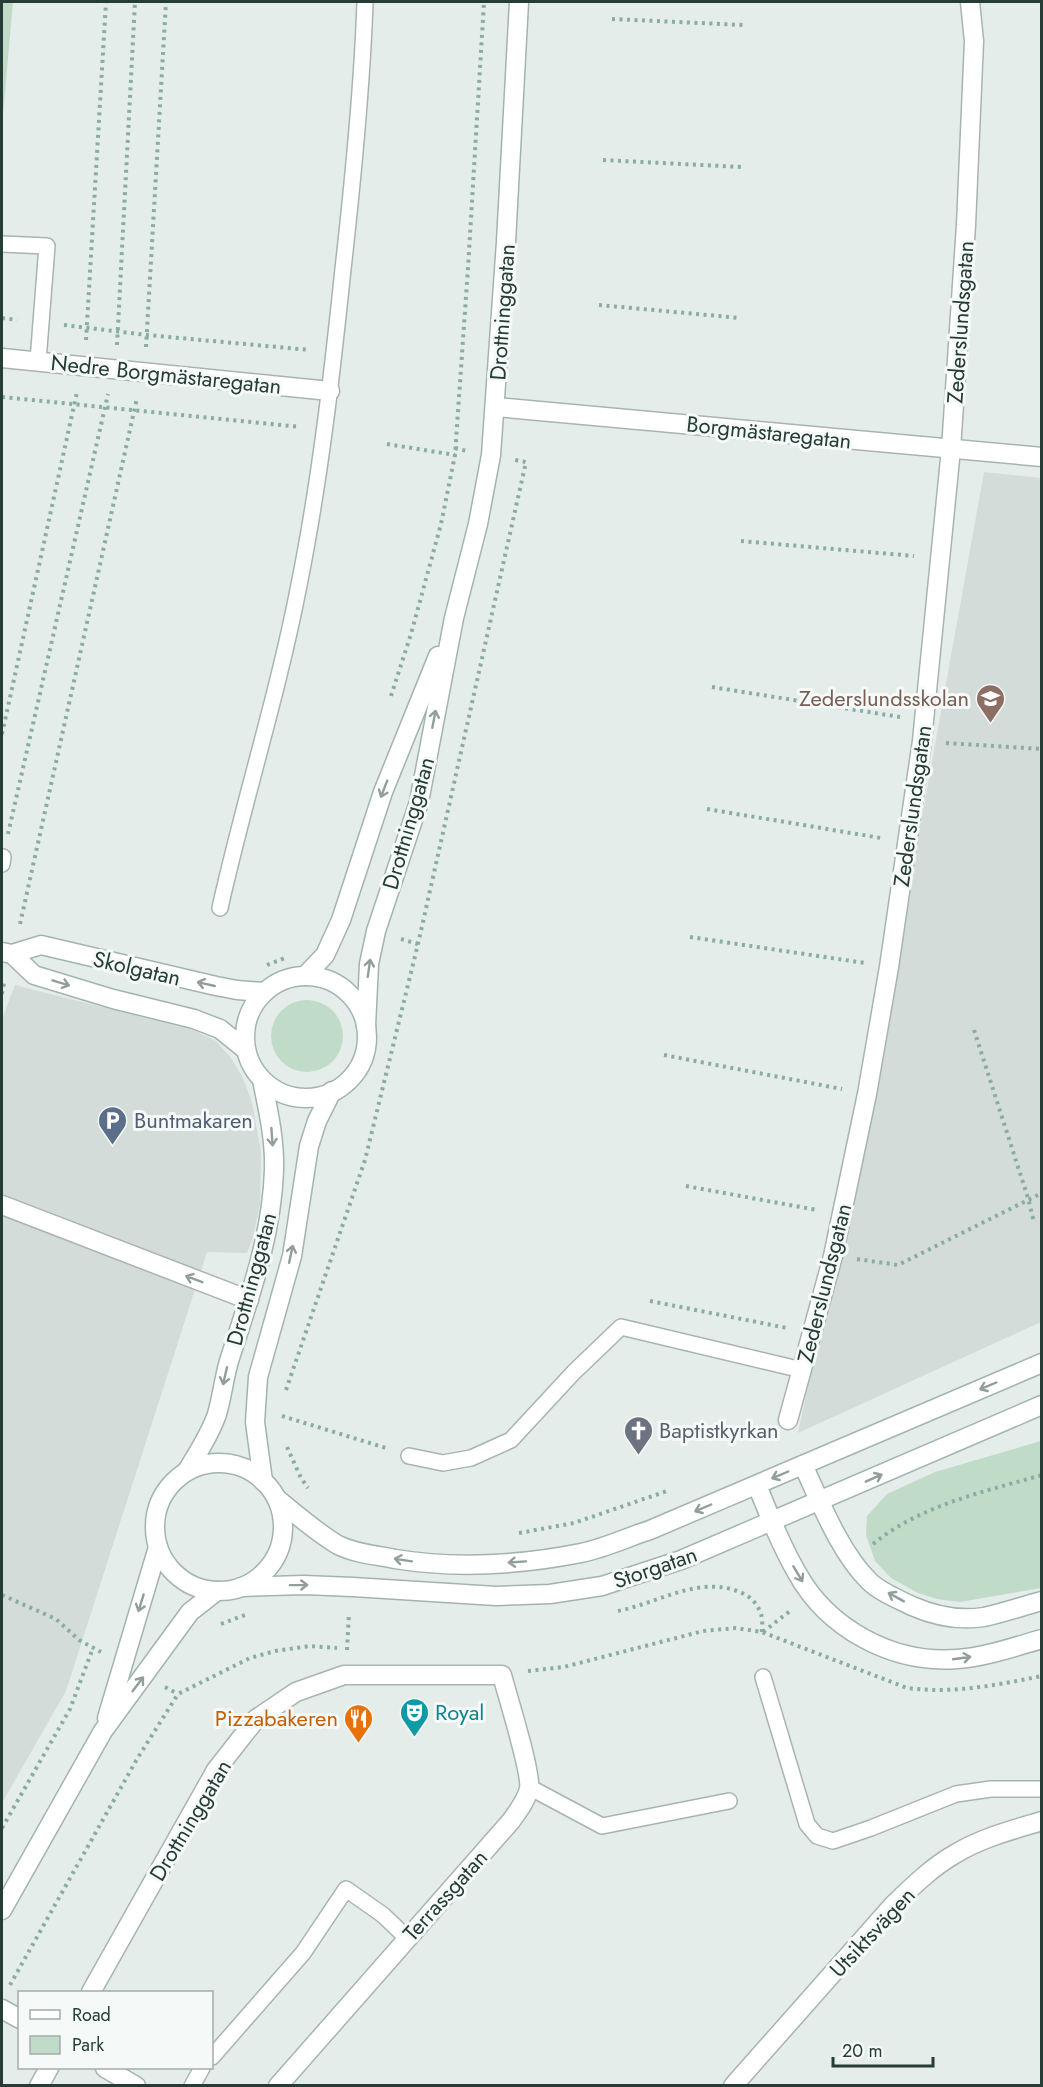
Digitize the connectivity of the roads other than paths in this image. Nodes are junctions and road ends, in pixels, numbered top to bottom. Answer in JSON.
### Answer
{"nodes":[{"id":1,"x":365,"y":2,"type":"edge"},
{"id":2,"x":519,"y":2,"type":"edge"},
{"id":3,"x":970,"y":2,"type":"edge"},
{"id":4,"x":2,"y":244,"type":"edge"},
{"id":5,"x":2,"y":358,"type":"edge"},
{"id":6,"x":38,"y":361,"type":"junction"},
{"id":7,"x":330,"y":391,"type":"junction"},
{"id":8,"x":496,"y":407,"type":"junction"},
{"id":9,"x":951,"y":449,"type":"junction"},
{"id":10,"x":1041,"y":457,"type":"edge"},
{"id":11,"x":453,"y":618,"type":"junction"},
{"id":12,"x":220,"y":908,"type":"dead end"},
{"id":13,"x":7,"y":953,"type":"edge"},
{"id":14,"x":305,"y":976,"type":"junction"},
{"id":15,"x":264,"y":992,"type":"junction"},
{"id":16,"x":366,"y":1026,"type":"junction"},
{"id":17,"x":246,"y":1050,"type":"junction"},
{"id":18,"x":262,"y":1080,"type":"junction"},
{"id":19,"x":332,"y":1091,"type":"junction"},
{"id":20,"x":2,"y":1205,"type":"edge"},
{"id":21,"x":249,"y":1300,"type":"junction"},
{"id":22,"x":1041,"y":1363,"type":"edge"},
{"id":23,"x":802,"y":1370,"type":"junction"},
{"id":24,"x":1041,"y":1405,"type":"edge"},
{"id":25,"x":788,"y":1420,"type":"dead end"},
{"id":26,"x":409,"y":1456,"type":"road end"},
{"id":27,"x":803,"y":1465,"type":"junction"},
{"id":28,"x":187,"y":1471,"type":"junction"},
{"id":29,"x":263,"y":1481,"type":"junction"},
{"id":30,"x":757,"y":1485,"type":"junction"},
{"id":31,"x":276,"y":1498,"type":"junction"},
{"id":32,"x":820,"y":1502,"type":"junction"},
{"id":33,"x":772,"y":1522,"type":"junction"},
{"id":34,"x":158,"y":1547,"type":"junction"},
{"id":35,"x":241,"y":1587,"type":"junction"},
{"id":36,"x":217,"y":1591,"type":"junction"},
{"id":37,"x":1041,"y":1601,"type":"edge"},
{"id":38,"x":1041,"y":1639,"type":"edge"},
{"id":39,"x":763,"y":1677,"type":"dead end"},
{"id":40,"x":103,"y":1731,"type":"junction"},
{"id":41,"x":529,"y":1787,"type":"junction"},
{"id":42,"x":1041,"y":1789,"type":"edge"},
{"id":43,"x":729,"y":1801,"type":"dead end"},
{"id":44,"x":1041,"y":1821,"type":"edge"},
{"id":45,"x":2,"y":1910,"type":"edge"},
{"id":46,"x":407,"y":1938,"type":"junction"},
{"id":47,"x":92,"y":1991,"type":"edge"},
{"id":48,"x":2,"y":2008,"type":"edge"},
{"id":49,"x":18,"y":2018,"type":"edge"},
{"id":50,"x":213,"y":2055,"type":"edge"},
{"id":51,"x":48,"y":2069,"type":"edge"},
{"id":52,"x":108,"y":2069,"type":"edge"},
{"id":53,"x":201,"y":2069,"type":"edge"},
{"id":54,"x":39,"y":2085,"type":"edge"},
{"id":55,"x":136,"y":2085,"type":"edge"},
{"id":56,"x":192,"y":2085,"type":"edge"},
{"id":57,"x":278,"y":2085,"type":"edge"},
{"id":58,"x":733,"y":2085,"type":"edge"}],
"edges":[{"from":1,"to":7,"type":"lane"},
{"from":2,"to":8,"type":"street","name":"Drottninggatan"},
{"from":3,"to":9,"type":"street","name":"Zederslundsgatan"},
{"from":4,"to":6,"type":"lane"},
{"from":5,"to":6,"type":"street","name":"Nedre Borgmästaregatan"},
{"from":6,"to":7,"type":"street","name":"Nedre Borgmästaregatan"},
{"from":7,"to":12,"type":"lane"},
{"from":8,"to":9,"type":"street","name":"Borgmästaregatan"},
{"from":8,"to":11,"type":"street","name":"Drottninggatan"},
{"from":9,"to":10,"type":"street","name":"Borgmästaregatan"},
{"from":9,"to":23,"type":"street","name":"Zederslundsgatan"},
{"from":11,"to":14,"type":"street","name":"Drottninggatan","one_way":true},
{"from":16,"to":11,"type":"street","name":"Drottninggatan","one_way":true},
{"from":15,"to":13,"type":"street","name":"Skolgatan","one_way":true},
{"from":13,"to":17,"type":"street","name":"Skolgatan","one_way":true},
{"from":14,"to":15,"type":"street"},
{"from":14,"to":16,"type":"street"},
{"from":15,"to":17,"type":"street"},
{"from":16,"to":19,"type":"street"},
{"from":17,"to":18,"type":"street"},
{"from":18,"to":19,"type":"street"},
{"from":18,"to":21,"type":"street","name":"Drottninggatan","one_way":true},
{"from":29,"to":19,"type":"street","name":"Drottninggatan","one_way":true},
{"from":21,"to":20,"type":"street","one_way":true},
{"from":21,"to":28,"type":"street","name":"Drottninggatan","one_way":true},
{"from":22,"to":27,"type":"street","name":"Storgatan","one_way":true},
{"from":23,"to":25,"type":"street","name":"Zederslundsgatan"},
{"from":23,"to":26,"type":"lane"},
{"from":32,"to":24,"type":"street","name":"Storgatan","one_way":true},
{"from":27,"to":30,"type":"street","name":"Storgatan","one_way":true},
{"from":27,"to":32,"type":"street"},
{"from":28,"to":29,"type":"street"},
{"from":28,"to":34,"type":"street"},
{"from":29,"to":31,"type":"street"},
{"from":30,"to":31,"type":"street","name":"Storgatan","one_way":true},
{"from":30,"to":33,"type":"street"},
{"from":31,"to":35,"type":"street"},
{"from":32,"to":33,"type":"street","name":"Storgatan"},
{"from":37,"to":32,"type":"street","one_way":true},
{"from":35,"to":33,"type":"street","name":"Storgatan","one_way":true},
{"from":33,"to":38,"type":"street","one_way":true},
{"from":34,"to":36,"type":"street"},
{"from":34,"to":40,"type":"street","one_way":true},
{"from":35,"to":36,"type":"street"},
{"from":40,"to":36,"type":"street","one_way":true},
{"from":39,"to":42,"type":"lane"},
{"from":40,"to":45,"type":"street"},
{"from":41,"to":43,"type":"lane"},
{"from":41,"to":46,"type":"street","name":"Terrassgatan"},
{"from":41,"to":47,"type":"street","name":"Drottninggatan"},
{"from":44,"to":58,"type":"street","name":"Utsiktsvägen"},
{"from":46,"to":50,"type":"lane"},
{"from":46,"to":57,"type":"street","name":"Terrassgatan"},
{"from":48,"to":49,"type":"street"},
{"from":51,"to":54,"type":"street"},
{"from":52,"to":55,"type":"street"},
{"from":53,"to":56,"type":"lane"}]}
